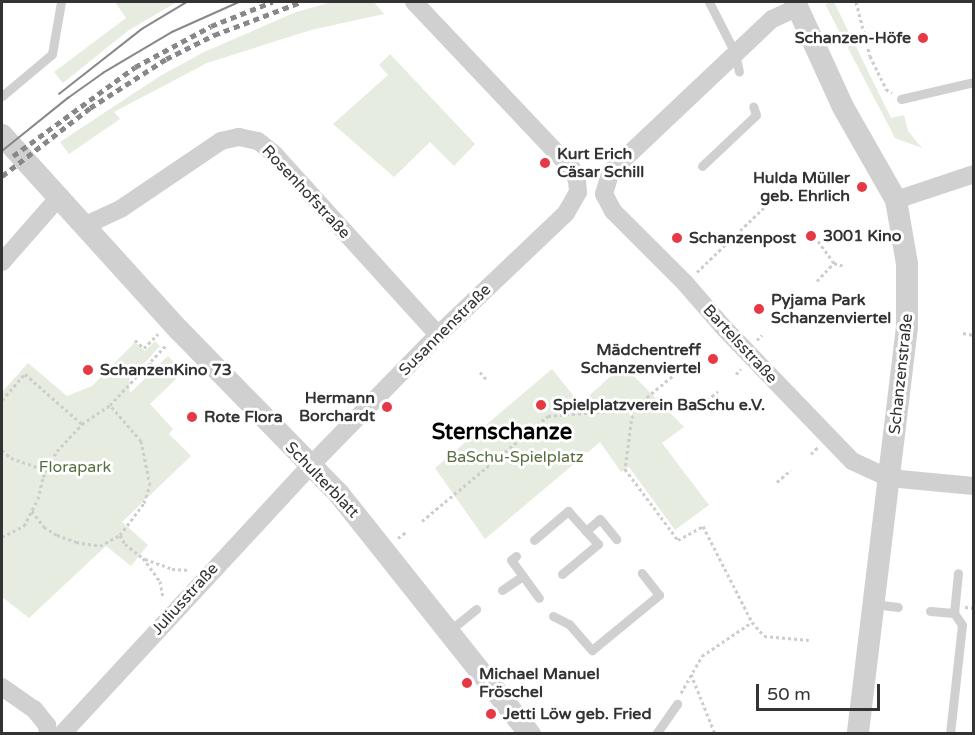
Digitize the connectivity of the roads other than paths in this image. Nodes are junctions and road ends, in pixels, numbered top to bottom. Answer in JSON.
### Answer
{"nodes":[{"id":1,"x":61,"y":2,"type":"edge"},
{"id":2,"x":414,"y":2,"type":"edge"},
{"id":3,"x":709,"y":2,"type":"edge"},
{"id":4,"x":796,"y":5,"type":"edge"},
{"id":5,"x":735,"y":53,"type":"junction"},
{"id":6,"x":739,"y":72,"type":"dead end"},
{"id":7,"x":974,"y":82,"type":"edge"},
{"id":8,"x":2,"y":96,"type":"edge"},
{"id":9,"x":901,"y":99,"type":"road end"},
{"id":10,"x":753,"y":106,"type":"dead end"},
{"id":11,"x":2,"y":135,"type":"edge"},
{"id":12,"x":702,"y":166,"type":"dead end"},
{"id":13,"x":974,"y":174,"type":"edge"},
{"id":14,"x":60,"y":196,"type":"junction"},
{"id":15,"x":896,"y":200,"type":"junction"},
{"id":16,"x":86,"y":225,"type":"junction"},
{"id":17,"x":2,"y":262,"type":"edge"},
{"id":18,"x":438,"y":336,"type":"junction"},
{"id":19,"x":310,"y":466,"type":"junction"},
{"id":20,"x":889,"y":478,"type":"junction"},
{"id":21,"x":974,"y":486,"type":"edge"},
{"id":22,"x":586,"y":531,"type":"junction"},
{"id":23,"x":616,"y":539,"type":"dead end"},
{"id":24,"x":534,"y":540,"type":"dead end"},
{"id":25,"x":516,"y":556,"type":"dead end"},
{"id":26,"x":642,"y":573,"type":"dead end"},
{"id":27,"x":958,"y":573,"type":"dead end"},
{"id":28,"x":562,"y":574,"type":"dead end"},
{"id":29,"x":523,"y":576,"type":"junction"},
{"id":30,"x":502,"y":590,"type":"dead end"},
{"id":31,"x":539,"y":597,"type":"dead end"},
{"id":32,"x":874,"y":604,"type":"junction"},
{"id":33,"x":898,"y":607,"type":"dead end"},
{"id":34,"x":476,"y":609,"type":"dead end"},
{"id":35,"x":930,"y":611,"type":"dead end"},
{"id":36,"x":954,"y":613,"type":"junction"},
{"id":37,"x":553,"y":615,"type":"dead end"},
{"id":38,"x":449,"y":631,"type":"junction"},
{"id":39,"x":2,"y":687,"type":"edge"},
{"id":40,"x":677,"y":704,"type":"road end"},
{"id":41,"x":48,"y":734,"type":"edge"},
{"id":42,"x":62,"y":734,"type":"edge"},
{"id":43,"x":530,"y":734,"type":"edge"},
{"id":44,"x":656,"y":734,"type":"edge"},
{"id":45,"x":858,"y":734,"type":"edge"},
{"id":46,"x":950,"y":734,"type":"edge"}],
"edges":[{"from":1,"to":8,"type":"lane"},
{"from":2,"to":18,"type":"street","name":"Susannenstraße"},
{"from":3,"to":5,"type":"lane"},
{"from":4,"to":5,"type":"street"},
{"from":4,"to":15,"type":"street","name":"Schanzenstraße"},
{"from":5,"to":6,"type":"lane"},
{"from":5,"to":20,"type":"street","name":"Bartelsstraße"},
{"from":7,"to":9,"type":"lane"},
{"from":10,"to":12,"type":"lane"},
{"from":11,"to":14,"type":"street","name":"Schulterblatt"},
{"from":13,"to":15,"type":"street"},
{"from":14,"to":16,"type":"street","name":"Schulterblatt"},
{"from":14,"to":17,"type":"street"},
{"from":15,"to":20,"type":"street","name":"Schanzenstraße"},
{"from":16,"to":18,"type":"street","name":"Rosenhofstraße"},
{"from":16,"to":19,"type":"street","name":"Schulterblatt"},
{"from":18,"to":19,"type":"street","name":"Susannenstraße"},
{"from":19,"to":38,"type":"street","name":"Schulterblatt"},
{"from":19,"to":42,"type":"street","name":"Juliusstraße"},
{"from":20,"to":21,"type":"street","name":"Bartelsstraße"},
{"from":20,"to":32,"type":"street","name":"Schanzenstraße"},
{"from":22,"to":23,"type":"lane"},
{"from":22,"to":24,"type":"lane"},
{"from":22,"to":28,"type":"lane"},
{"from":25,"to":29,"type":"lane"},
{"from":26,"to":37,"type":"lane"},
{"from":27,"to":36,"type":"lane"},
{"from":29,"to":30,"type":"lane"},
{"from":29,"to":31,"type":"lane"},
{"from":32,"to":33,"type":"lane"},
{"from":32,"to":45,"type":"street","name":"Schanzenstraße"},
{"from":34,"to":38,"type":"lane"},
{"from":35,"to":36,"type":"lane"},
{"from":36,"to":46,"type":"lane"},
{"from":38,"to":43,"type":"street","name":"Schulterblatt"},
{"from":39,"to":41,"type":"street"},
{"from":40,"to":44,"type":"lane"}]}
